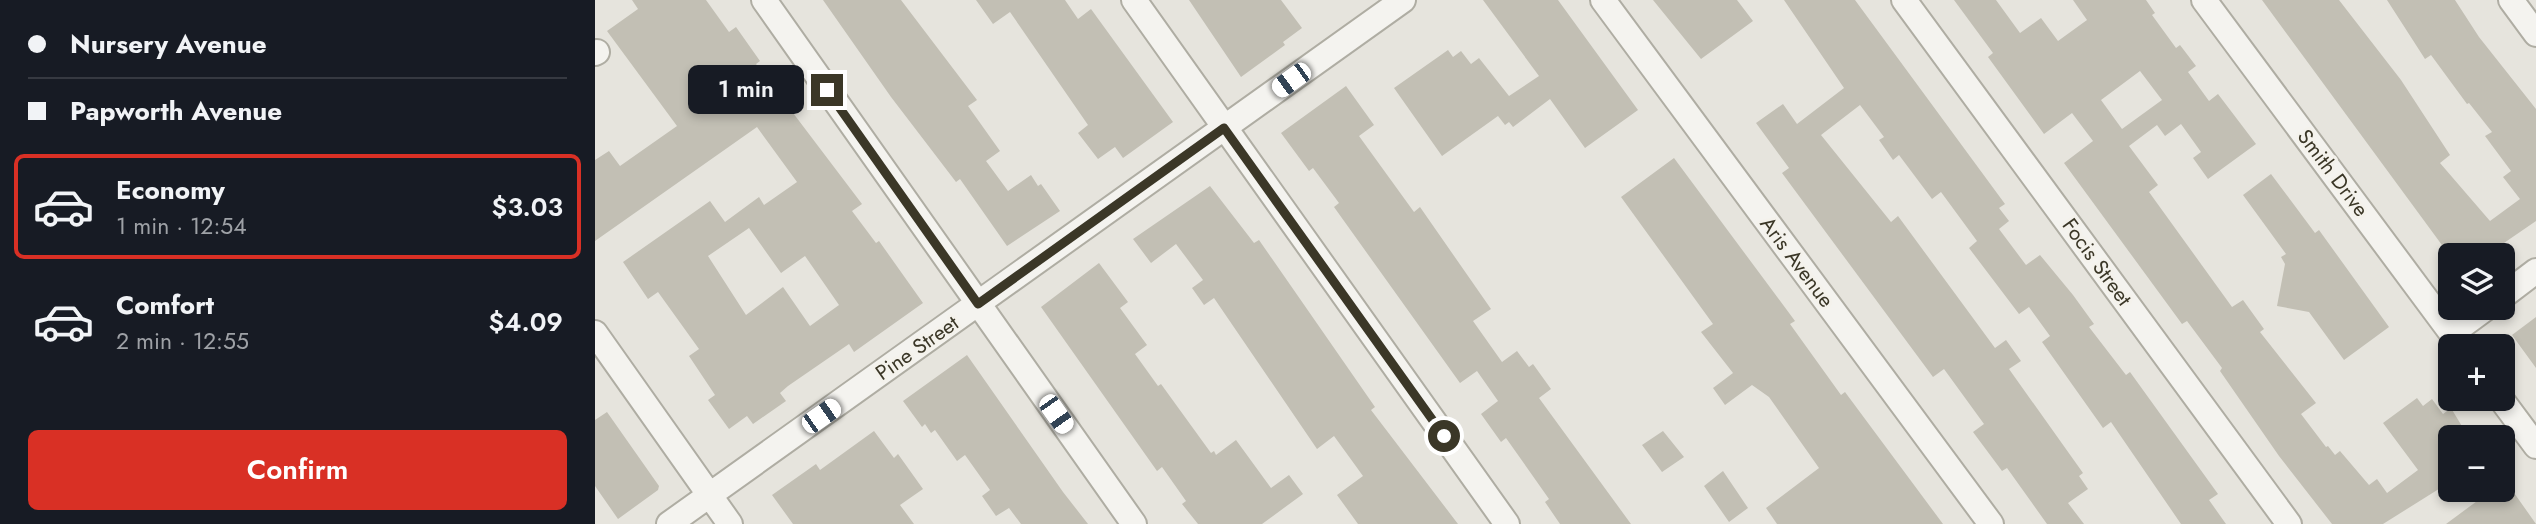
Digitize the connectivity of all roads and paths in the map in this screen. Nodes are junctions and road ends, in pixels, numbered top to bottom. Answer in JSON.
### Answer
{"nodes":[{"id":1,"x":764,"y":0,"type":"edge"},
{"id":2,"x":1134,"y":0,"type":"edge"},
{"id":3,"x":1403,"y":0,"type":"edge"},
{"id":4,"x":1603,"y":0,"type":"edge"},
{"id":5,"x":1904,"y":0,"type":"edge"},
{"id":6,"x":2204,"y":0,"type":"edge"},
{"id":7,"x":2511,"y":0,"type":"edge"},
{"id":8,"x":2536,"y":34,"type":"edge"},
{"id":9,"x":1224,"y":128,"type":"junction"},
{"id":10,"x":2536,"y":271,"type":"edge"},
{"id":11,"x":2515,"y":287,"type":"edge"},
{"id":12,"x":978,"y":304,"type":"junction"},
{"id":13,"x":2475,"y":320,"type":"edge"},
{"id":14,"x":595,"y":332,"type":"edge"},
{"id":15,"x":2452,"y":334,"type":"edge"},
{"id":16,"x":2462,"y":334,"type":"edge"},
{"id":17,"x":2510,"y":411,"type":"edge"},
{"id":18,"x":2536,"y":446,"type":"edge"},
{"id":19,"x":709,"y":495,"type":"junction"},
{"id":20,"x":669,"y":524,"type":"edge"},
{"id":21,"x":730,"y":524,"type":"edge"},
{"id":22,"x":1134,"y":524,"type":"edge"},
{"id":23,"x":1507,"y":524,"type":"edge"},
{"id":24,"x":1991,"y":524,"type":"edge"},
{"id":25,"x":2290,"y":524,"type":"edge"}],
"edges":[{"from":1,"to":12,"type":"street"},
{"from":2,"to":9,"type":"street"},
{"from":3,"to":9,"type":"street","name":"Pine Street"},
{"from":4,"to":24,"type":"street","name":"Aris Avenue"},
{"from":5,"to":25,"type":"street","name":"Focis Street"},
{"from":6,"to":15,"type":"street","name":"Smith Drive"},
{"from":7,"to":8,"type":"street"},
{"from":9,"to":12,"type":"street","name":"Pine Street"},
{"from":9,"to":23,"type":"street"},
{"from":10,"to":11,"type":"street"},
{"from":12,"to":19,"type":"street","name":"Pine Street"},
{"from":12,"to":22,"type":"street"},
{"from":13,"to":16,"type":"street"},
{"from":14,"to":19,"type":"street"},
{"from":17,"to":18,"type":"street"},
{"from":19,"to":20,"type":"street","name":"Pine Street"},
{"from":19,"to":21,"type":"street"}]}
